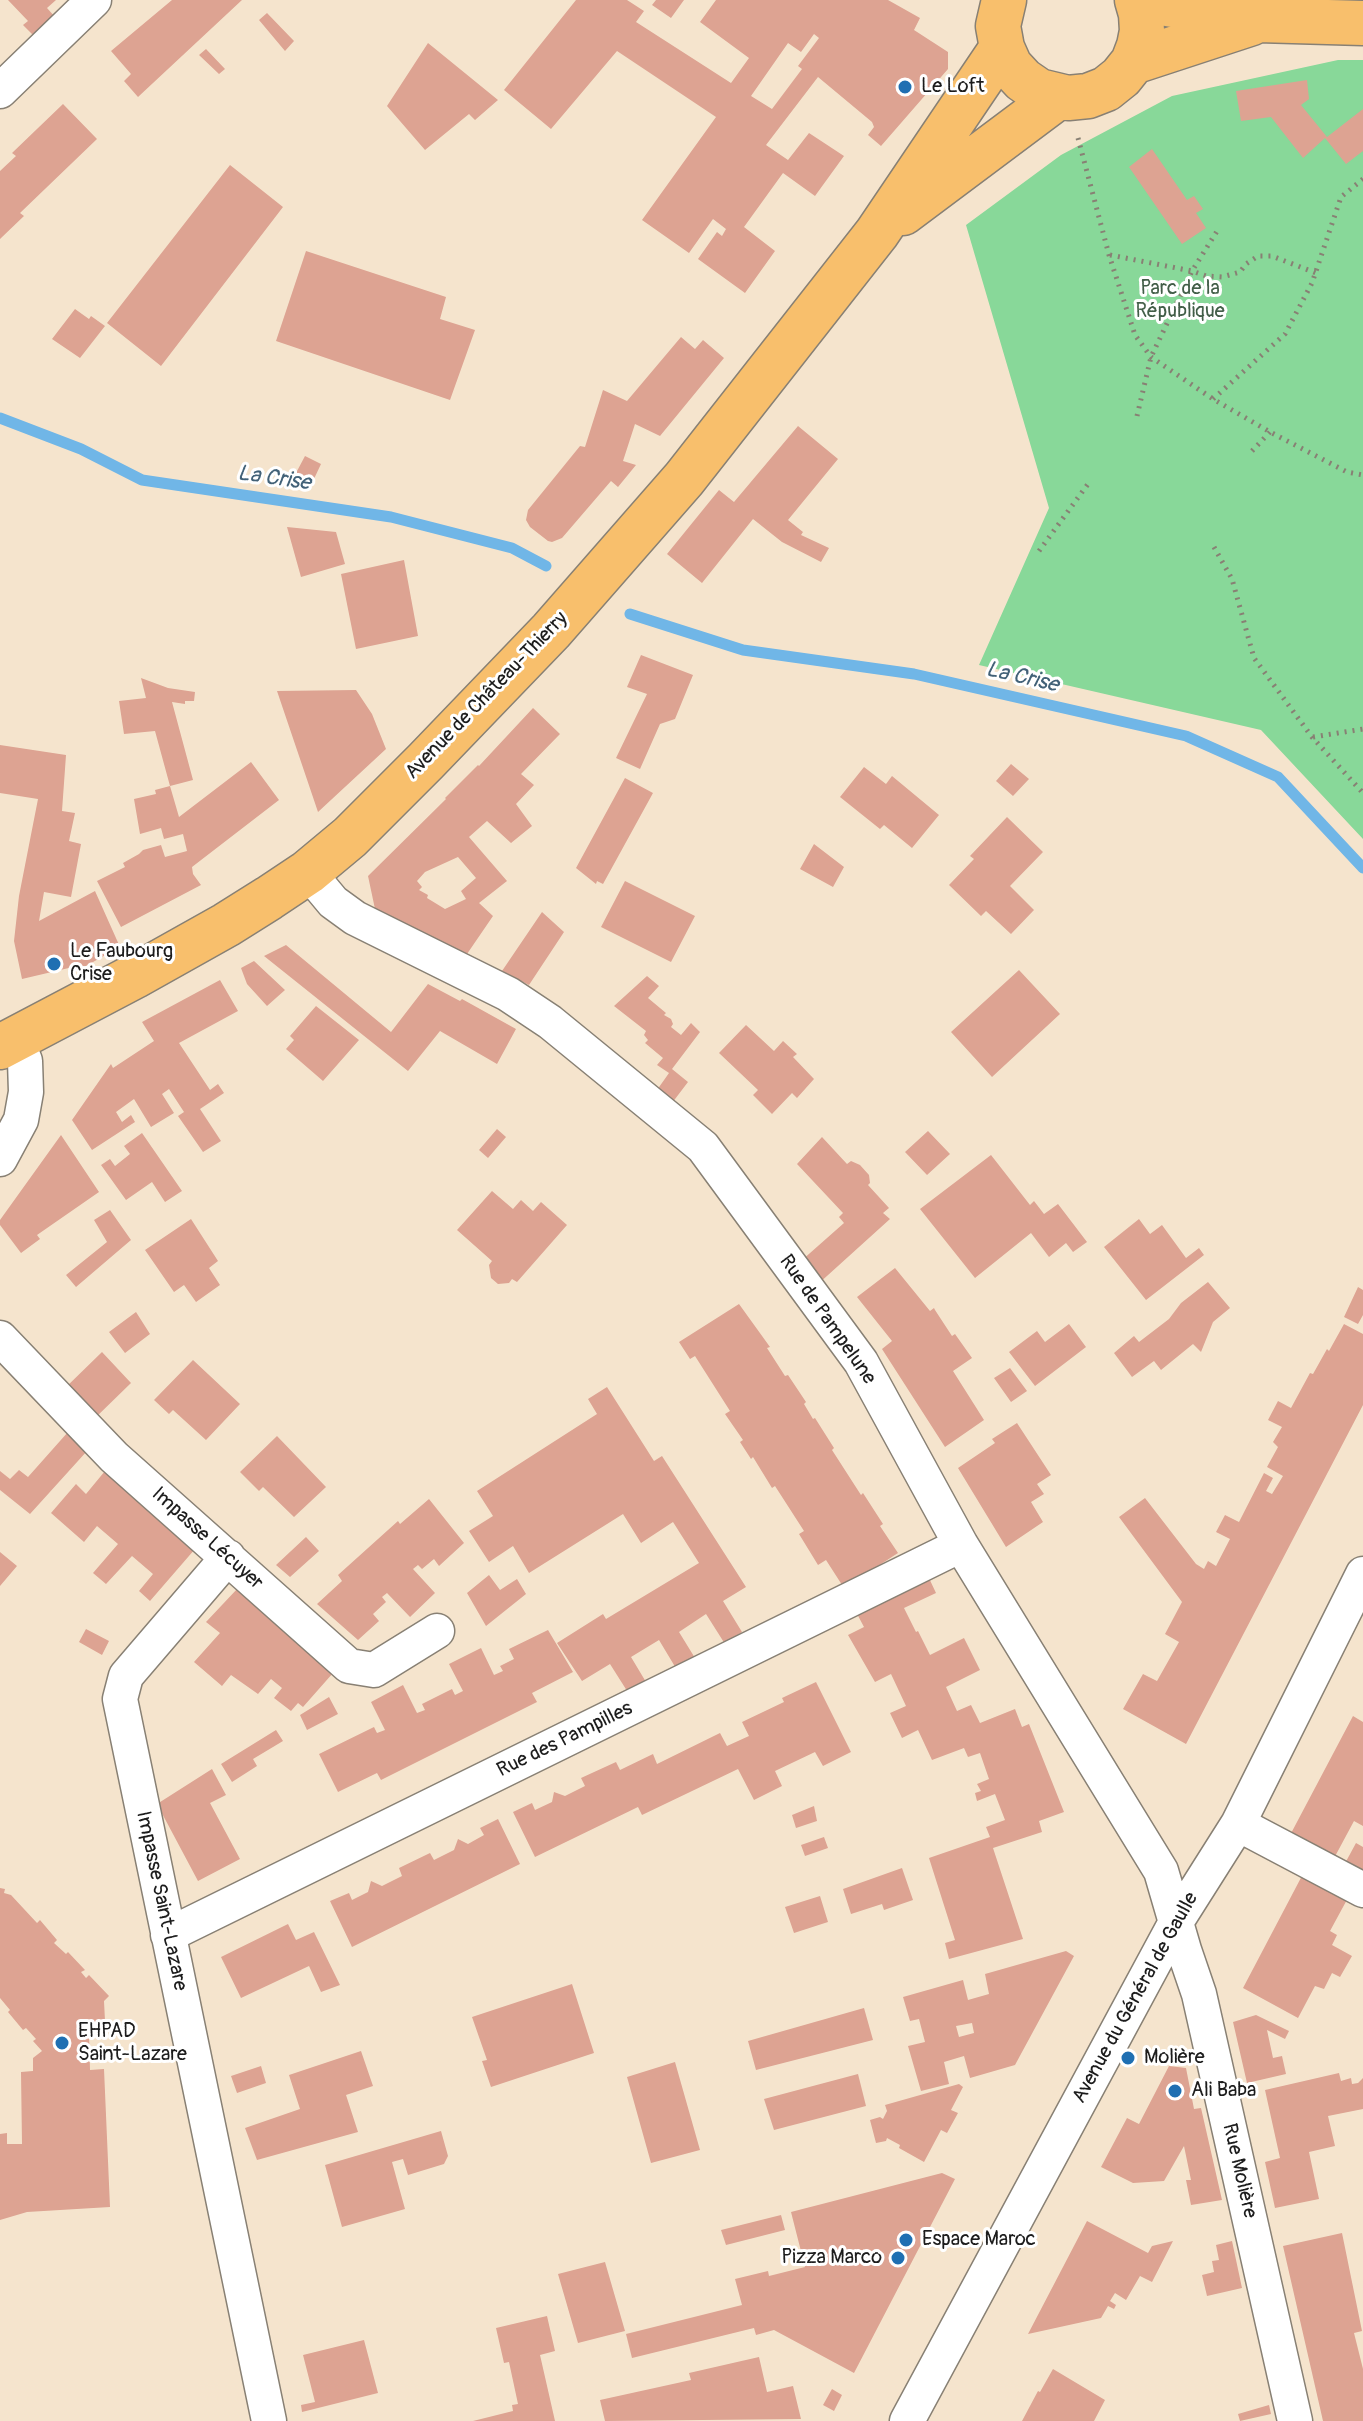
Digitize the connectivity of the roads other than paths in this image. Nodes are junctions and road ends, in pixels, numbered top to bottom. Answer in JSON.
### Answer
{"nodes":[{"id":1,"x":94,"y":0,"type":"edge"},
{"id":2,"x":1004,"y":0,"type":"edge"},
{"id":3,"x":1137,"y":0,"type":"edge"},
{"id":4,"x":1145,"y":0,"type":"edge"},
{"id":5,"x":1258,"y":20,"type":"junction"},
{"id":6,"x":1363,"y":23,"type":"edge"},
{"id":7,"x":1002,"y":48,"type":"junction"},
{"id":8,"x":1133,"y":62,"type":"junction"},
{"id":9,"x":0,"y":91,"type":"edge"},
{"id":10,"x":1063,"y":97,"type":"junction"},
{"id":11,"x":877,"y":233,"type":"junction"},
{"id":12,"x":308,"y":872,"type":"junction"},
{"id":13,"x":8,"y":1043,"type":"edge"},
{"id":14,"x":0,"y":1159,"type":"edge"},
{"id":15,"x":0,"y":1338,"type":"edge"},
{"id":16,"x":961,"y":1545,"type":"junction"},
{"id":17,"x":228,"y":1557,"type":"junction"},
{"id":18,"x":1363,"y":1574,"type":"edge"},
{"id":19,"x":437,"y":1631,"type":"dead end"},
{"id":20,"x":1238,"y":1824,"type":"junction"},
{"id":21,"x":1363,"y":1890,"type":"edge"},
{"id":22,"x":1176,"y":1922,"type":"junction"},
{"id":23,"x":168,"y":1935,"type":"junction"},
{"id":24,"x":269,"y":2421,"type":"edge"},
{"id":25,"x":907,"y":2421,"type":"edge"},
{"id":26,"x":1295,"y":2421,"type":"edge"}],
"edges":[{"from":1,"to":9,"type":"street"},
{"from":2,"to":7,"type":"main road"},
{"from":3,"to":8,"type":"main road"},
{"from":4,"to":5,"type":"main road"},
{"from":5,"to":6,"type":"main road"},
{"from":5,"to":8,"type":"main road"},
{"from":7,"to":10,"type":"main road"},
{"from":7,"to":11,"type":"main road"},
{"from":8,"to":10,"type":"main road"},
{"from":10,"to":11,"type":"main road"},
{"from":11,"to":12,"type":"main road","name":"Avenue de Château-Thierry"},
{"from":12,"to":13,"type":"main road","name":"Avenue de Château-Thierry"},
{"from":12,"to":16,"type":"street","name":"Rue de Pampelune"},
{"from":13,"to":14,"type":"street"},
{"from":15,"to":17,"type":"street","name":"Impasse Lécuyer"},
{"from":16,"to":22,"type":"street","name":"Rue de Pampelune"},
{"from":16,"to":23,"type":"street","name":"Rue des Pampilles"},
{"from":17,"to":19,"type":"street","name":"Impasse Lécuyer"},
{"from":17,"to":23,"type":"street","name":"Impasse Saint-Lazare"},
{"from":18,"to":20,"type":"street","name":"Avenue du Général de Gaulle"},
{"from":20,"to":21,"type":"street"},
{"from":20,"to":22,"type":"street","name":"Avenue du Général de Gaulle"},
{"from":22,"to":25,"type":"street","name":"Avenue du Général de Gaulle"},
{"from":22,"to":26,"type":"street","name":"Rue Molière"},
{"from":23,"to":24,"type":"street","name":"Impasse Saint-Lazare"}]}
